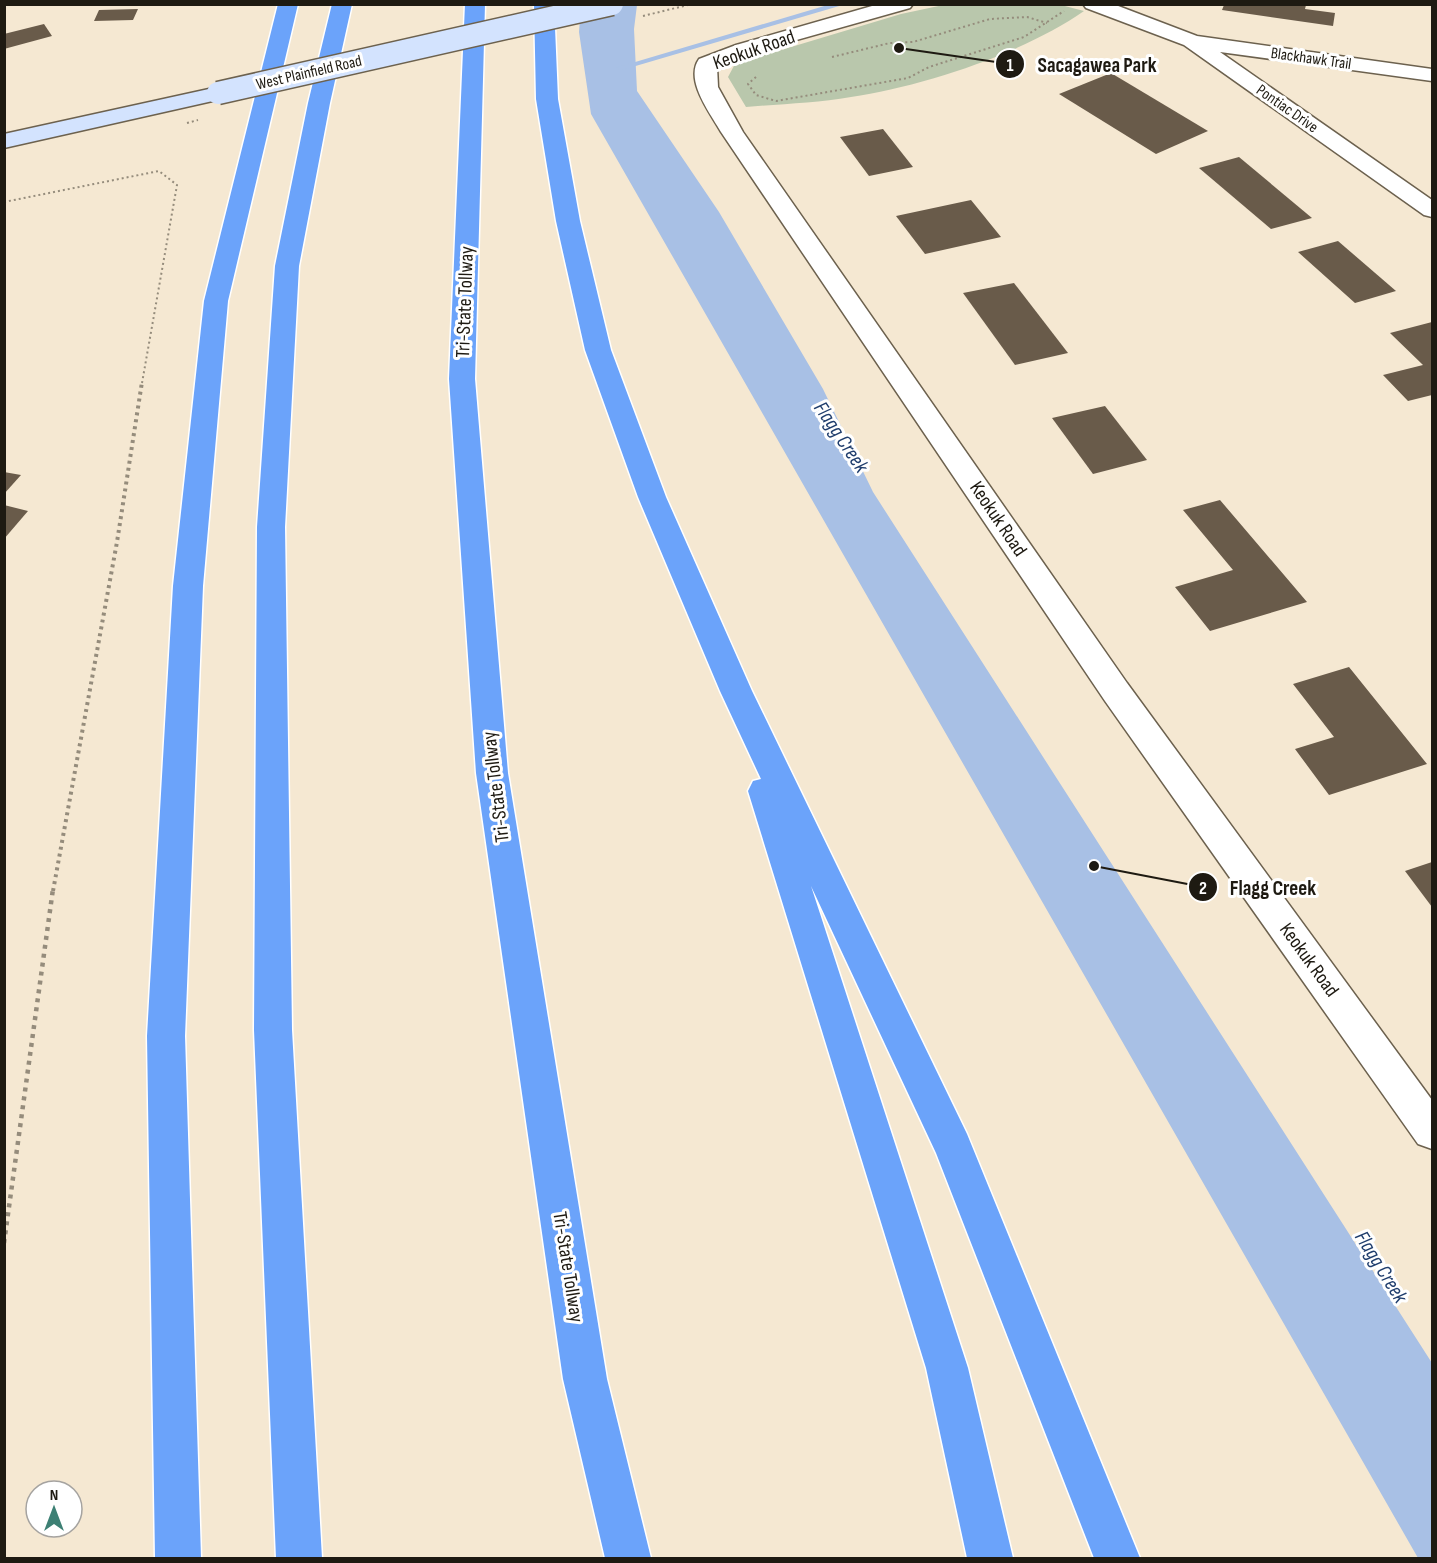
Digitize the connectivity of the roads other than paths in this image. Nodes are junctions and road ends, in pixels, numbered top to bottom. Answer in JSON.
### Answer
{"nodes":[{"id":1,"x":288,"y":4,"type":"edge"},
{"id":2,"x":342,"y":4,"type":"edge"},
{"id":3,"x":475,"y":4,"type":"edge"},
{"id":4,"x":544,"y":4,"type":"edge"},
{"id":5,"x":612,"y":4,"type":"edge"},
{"id":6,"x":903,"y":4,"type":"edge"},
{"id":7,"x":1093,"y":4,"type":"edge"},
{"id":8,"x":1191,"y":41,"type":"junction"},
{"id":9,"x":1432,"y":75,"type":"edge"},
{"id":10,"x":4,"y":141,"type":"edge"},
{"id":11,"x":1432,"y":210,"type":"edge"},
{"id":12,"x":736,"y":692,"type":"junction"},
{"id":13,"x":1432,"y":1131,"type":"edge"},
{"id":14,"x":178,"y":1558,"type":"edge"},
{"id":15,"x":300,"y":1558,"type":"edge"},
{"id":16,"x":628,"y":1558,"type":"edge"},
{"id":17,"x":990,"y":1558,"type":"edge"},
{"id":18,"x":1117,"y":1558,"type":"edge"}],
"edges":[{"from":1,"to":14,"type":"highway"},
{"from":2,"to":15,"type":"highway"},
{"from":3,"to":16,"type":"highway","name":"Tri-State Tollway"},
{"from":4,"to":12,"type":"highway"},
{"from":5,"to":10,"type":"main road","name":"West Plainfield Road","bridge":true},
{"from":6,"to":13,"type":"street","name":"Keokuk Road"},
{"from":7,"to":8,"type":"street","name":"Pontiac Drive"},
{"from":8,"to":9,"type":"street","name":"Blackhawk Trail"},
{"from":8,"to":11,"type":"street","name":"Pontiac Drive"},
{"from":12,"to":17,"type":"highway"},
{"from":12,"to":18,"type":"highway"}]}
